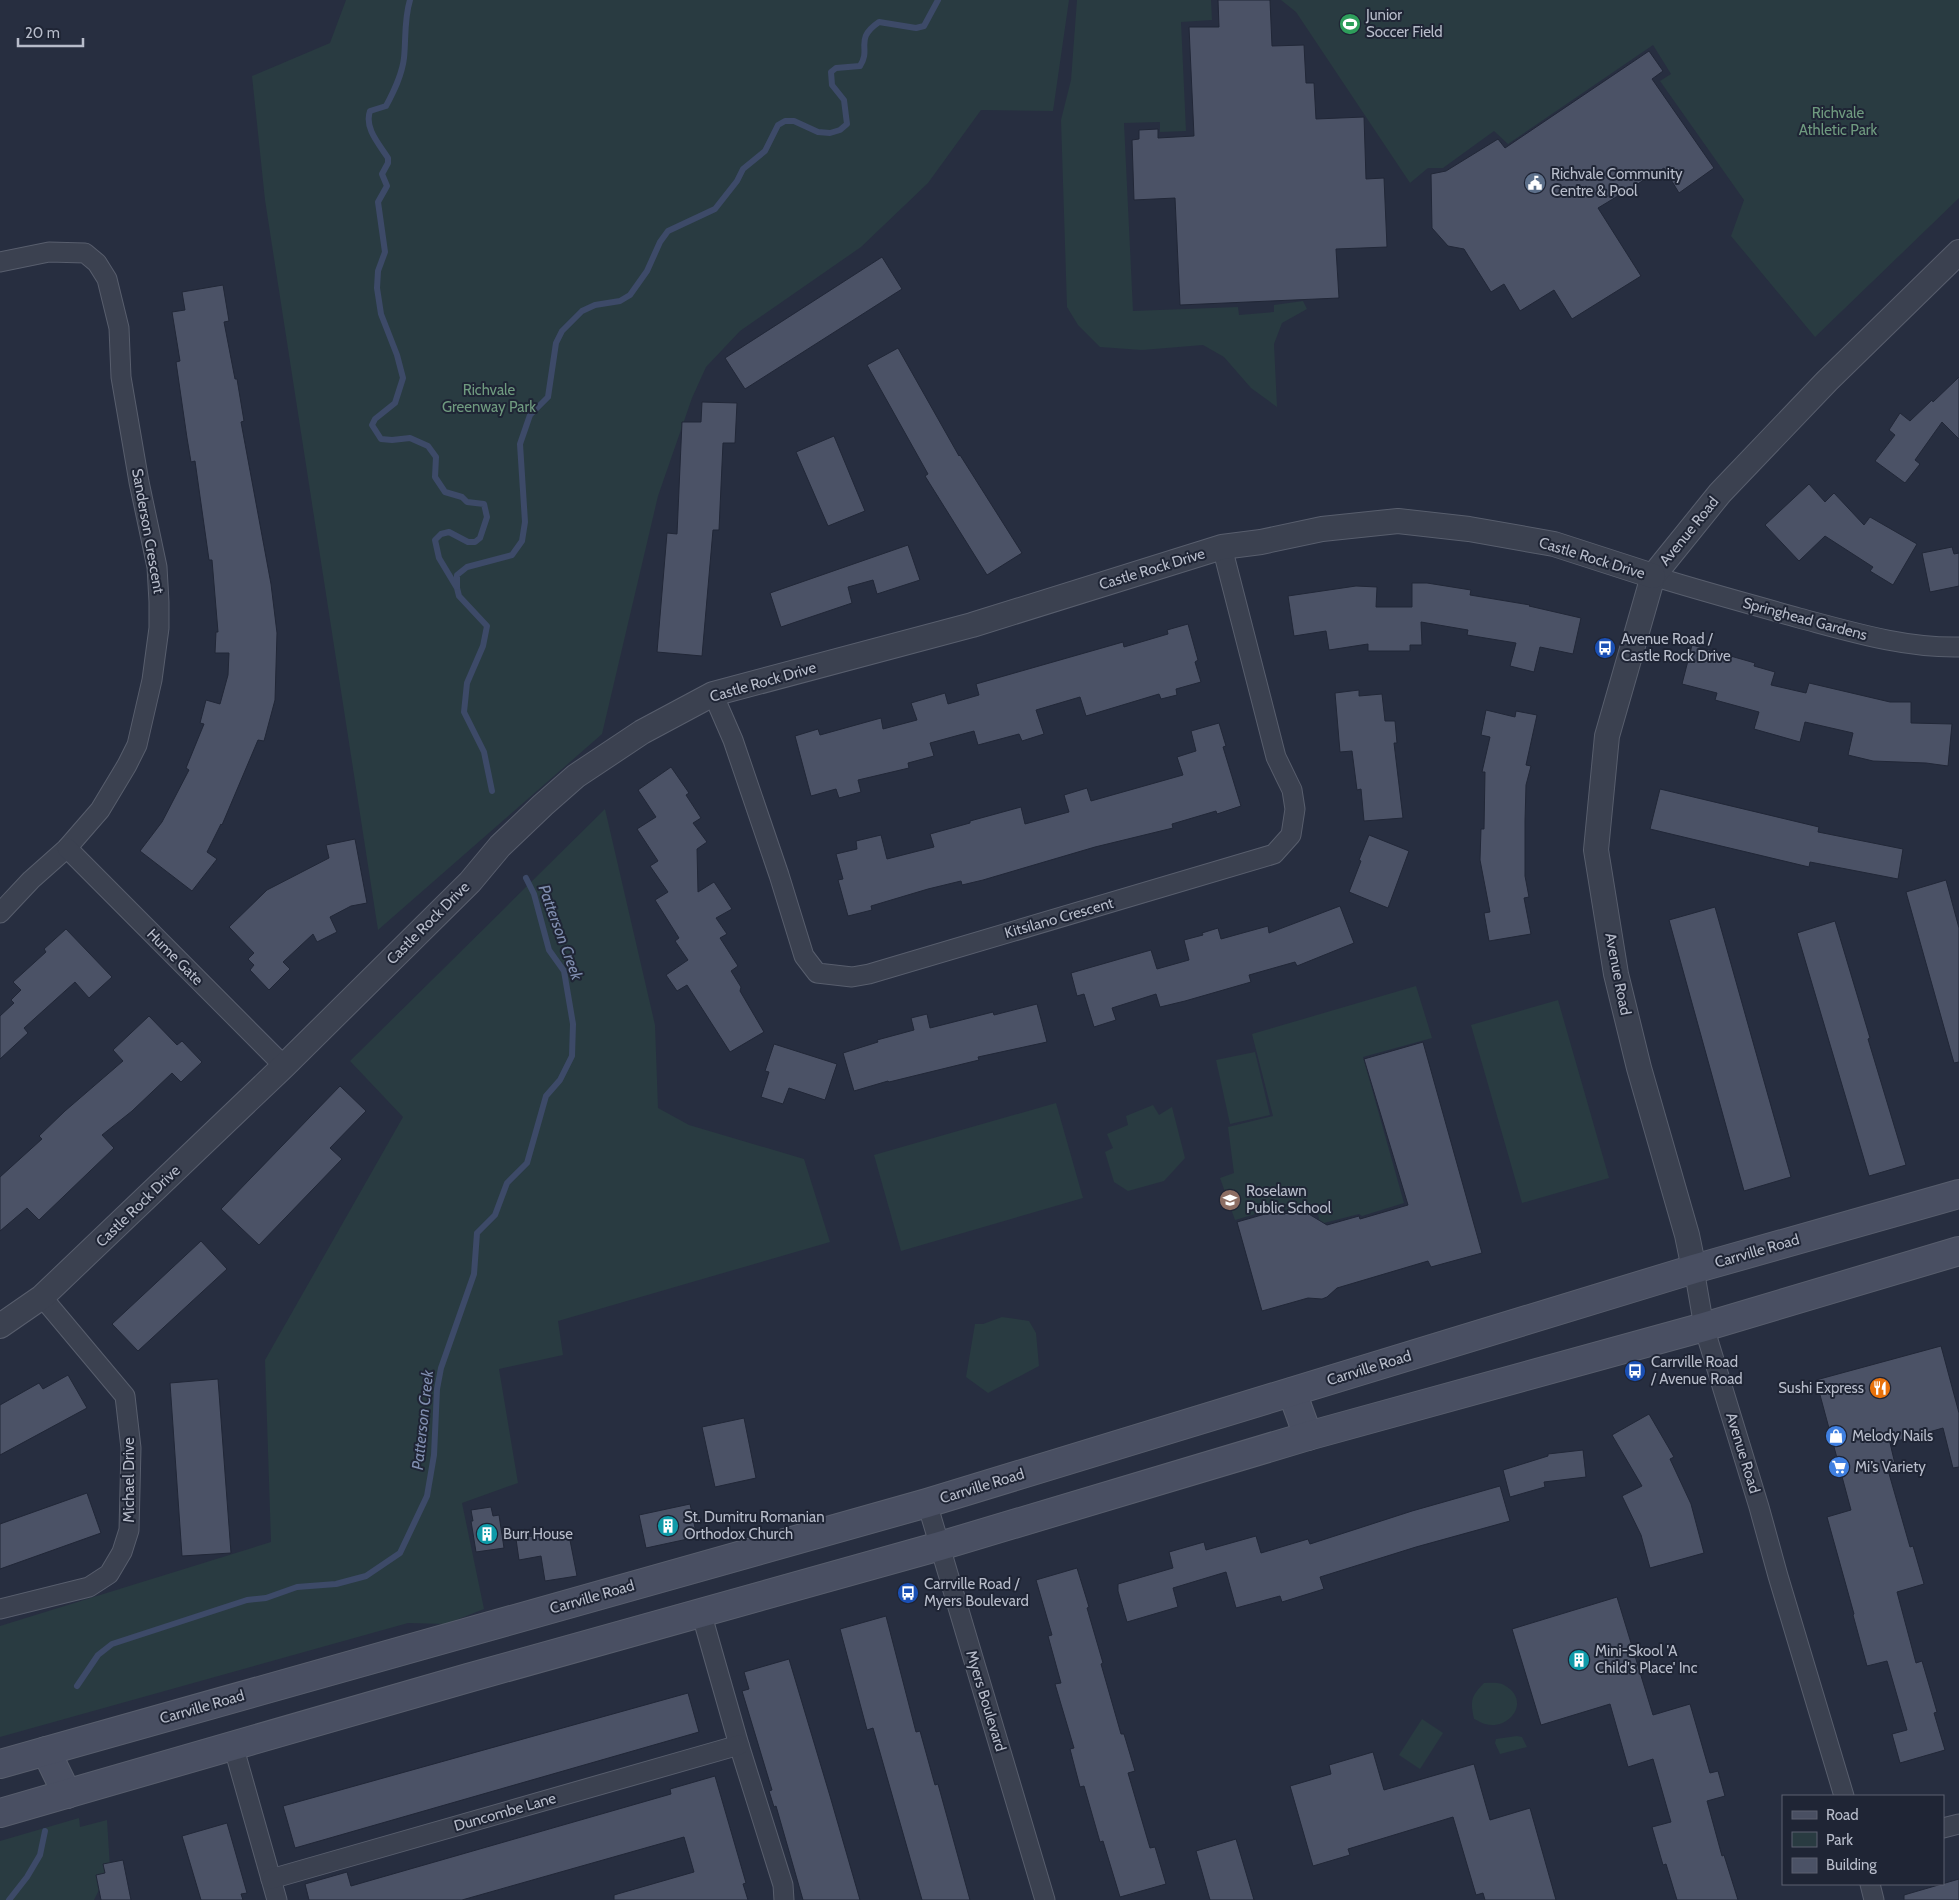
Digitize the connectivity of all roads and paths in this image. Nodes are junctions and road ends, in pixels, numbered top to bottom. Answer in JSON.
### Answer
{"nodes":[{"id":1,"x":1959,"y":252,"type":"edge"},
{"id":2,"x":0,"y":262,"type":"edge"},
{"id":3,"x":1222,"y":548,"type":"junction"},
{"id":4,"x":1653,"y":576,"type":"junction"},
{"id":5,"x":1959,"y":647,"type":"edge"},
{"id":6,"x":713,"y":694,"type":"junction"},
{"id":7,"x":67,"y":848,"type":"junction"},
{"id":8,"x":0,"y":913,"type":"edge"},
{"id":9,"x":284,"y":1066,"type":"junction"},
{"id":10,"x":1959,"y":1194,"type":"edge"},
{"id":11,"x":1959,"y":1251,"type":"edge"},
{"id":12,"x":1694,"y":1269,"type":"junction"},
{"id":13,"x":42,"y":1297,"type":"junction"},
{"id":14,"x":0,"y":1326,"type":"edge"},
{"id":15,"x":1704,"y":1327,"type":"junction"},
{"id":16,"x":1292,"y":1392,"type":"junction"},
{"id":17,"x":1308,"y":1436,"type":"junction"},
{"id":18,"x":927,"y":1502,"type":"junction"},
{"id":19,"x":940,"y":1546,"type":"junction"},
{"id":20,"x":574,"y":1602,"type":"junction"},
{"id":21,"x":0,"y":1609,"type":"edge"},
{"id":22,"x":701,"y":1612,"type":"junction"},
{"id":23,"x":587,"y":1644,"type":"junction"},
{"id":24,"x":233,"y":1745,"type":"junction"},
{"id":25,"x":739,"y":1745,"type":"junction"},
{"id":26,"x":46,"y":1751,"type":"junction"},
{"id":27,"x":0,"y":1764,"type":"edge"},
{"id":28,"x":67,"y":1794,"type":"junction"},
{"id":29,"x":1844,"y":1795,"type":"edge"},
{"id":30,"x":0,"y":1813,"type":"edge"},
{"id":31,"x":1959,"y":1824,"type":"edge"},
{"id":32,"x":1944,"y":1828,"type":"edge"},
{"id":33,"x":271,"y":1879,"type":"junction"},
{"id":34,"x":1870,"y":1885,"type":"edge"},
{"id":35,"x":277,"y":1900,"type":"edge"},
{"id":36,"x":784,"y":1900,"type":"edge"},
{"id":37,"x":1045,"y":1900,"type":"edge"},
{"id":38,"x":1874,"y":1900,"type":"edge"}],
"edges":[{"from":1,"to":4,"type":"street","name":"Avenue Road"},
{"from":2,"to":7,"type":"street","name":"Sanderson Crescent"},
{"from":3,"to":4,"type":"street","name":"Castle Rock Drive"},
{"from":3,"to":6,"type":"street","name":"Castle Rock Drive"},
{"from":3,"to":6,"type":"street","name":"Kitsilano Crescent"},
{"from":4,"to":5,"type":"street","name":"Springhead Gardens"},
{"from":4,"to":12,"type":"street","name":"Avenue Road"},
{"from":6,"to":9,"type":"street","name":"Castle Rock Drive"},
{"from":7,"to":8,"type":"street","name":"Sanderson Crescent"},
{"from":7,"to":9,"type":"street","name":"Hume Gate"},
{"from":9,"to":13,"type":"street","name":"Castle Rock Drive"},
{"from":10,"to":12,"type":"main road","name":"Carrville Road"},
{"from":11,"to":15,"type":"main road"},
{"from":12,"to":15,"type":"street","name":"Avenue Road"},
{"from":12,"to":16,"type":"main road","name":"Carrville Road"},
{"from":13,"to":14,"type":"street","name":"Castle Rock Drive"},
{"from":13,"to":21,"type":"street","name":"Michael Drive"},
{"from":15,"to":17,"type":"main road"},
{"from":15,"to":29,"type":"street","name":"Avenue Road"},
{"from":16,"to":17,"type":"main road"},
{"from":16,"to":18,"type":"main road","name":"Carrville Road"},
{"from":17,"to":19,"type":"main road"},
{"from":18,"to":19,"type":"street","name":"Myers Boulevard"},
{"from":18,"to":20,"type":"main road","name":"Carrville Road"},
{"from":19,"to":22,"type":"main road"},
{"from":19,"to":37,"type":"street","name":"Myers Boulevard"},
{"from":20,"to":23,"type":"main road"},
{"from":20,"to":26,"type":"main road","name":"Carrville Road"},
{"from":22,"to":23,"type":"main road"},
{"from":22,"to":25,"type":"street"},
{"from":23,"to":24,"type":"main road"},
{"from":24,"to":28,"type":"main road"},
{"from":24,"to":33,"type":"street"},
{"from":25,"to":33,"type":"street","name":"Duncombe Lane"},
{"from":25,"to":36,"type":"street"},
{"from":26,"to":27,"type":"main road","name":"Carrville Road"},
{"from":26,"to":28,"type":"main road"},
{"from":28,"to":30,"type":"main road"},
{"from":31,"to":32,"type":"street"},
{"from":33,"to":35,"type":"street"},
{"from":34,"to":38,"type":"street"}]}
